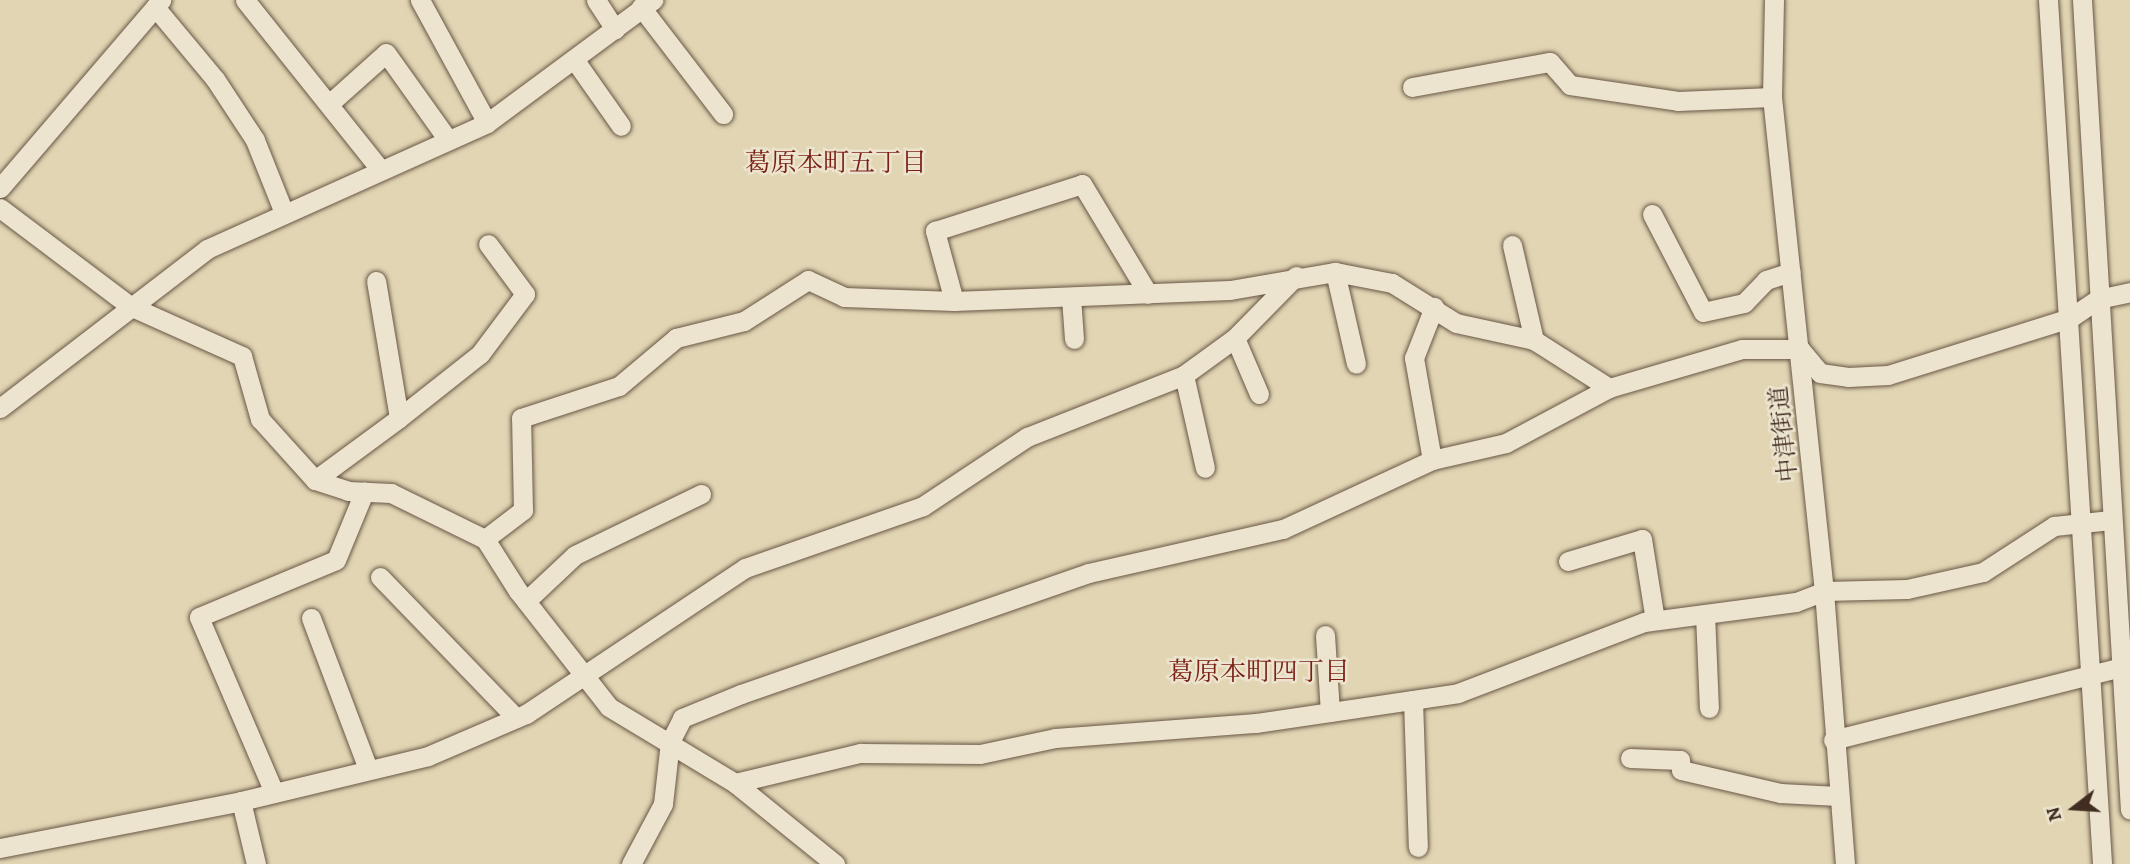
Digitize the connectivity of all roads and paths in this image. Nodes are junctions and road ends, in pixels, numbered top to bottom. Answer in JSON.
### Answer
{"nodes":[{"id":1,"x":245,"y":0,"type":"edge"},
{"id":2,"x":420,"y":0,"type":"edge"},
{"id":3,"x":596,"y":0,"type":"edge"},
{"id":4,"x":1774,"y":0,"type":"edge"},
{"id":5,"x":2048,"y":0,"type":"edge"},
{"id":6,"x":2081,"y":0,"type":"edge"},
{"id":7,"x":158,"y":3,"type":"edge"},
{"id":8,"x":647,"y":4,"type":"edge"},
{"id":9,"x":615,"y":29,"type":"junction"},
{"id":10,"x":576,"y":62,"type":"junction"},
{"id":11,"x":1412,"y":87,"type":"dead end"},
{"id":12,"x":1772,"y":97,"type":"junction"},
{"id":13,"x":328,"y":104,"type":"junction"},
{"id":14,"x":723,"y":114,"type":"dead end"},
{"id":15,"x":487,"y":123,"type":"junction"},
{"id":16,"x":621,"y":125,"type":"dead end"},
{"id":17,"x":448,"y":140,"type":"junction"},
{"id":18,"x":380,"y":169,"type":"junction"},
{"id":19,"x":0,"y":188,"type":"edge"},
{"id":20,"x":0,"y":208,"type":"edge"},
{"id":21,"x":284,"y":213,"type":"junction"},
{"id":22,"x":1652,"y":214,"type":"dead end"},
{"id":23,"x":488,"y":244,"type":"dead end"},
{"id":24,"x":1512,"y":245,"type":"dead end"},
{"id":25,"x":1335,"y":272,"type":"junction"},
{"id":26,"x":1791,"y":272,"type":"junction"},
{"id":27,"x":1296,"y":276,"type":"junction"},
{"id":28,"x":376,"y":281,"type":"dead end"},
{"id":29,"x":2130,"y":292,"type":"edge"},
{"id":30,"x":1148,"y":294,"type":"junction"},
{"id":31,"x":1070,"y":297,"type":"junction"},
{"id":32,"x":2098,"y":299,"type":"junction"},
{"id":33,"x":954,"y":301,"type":"junction"},
{"id":34,"x":130,"y":306,"type":"junction"},
{"id":35,"x":1434,"y":307,"type":"junction"},
{"id":36,"x":2070,"y":318,"type":"junction"},
{"id":37,"x":1235,"y":338,"type":"junction"},
{"id":38,"x":1074,"y":339,"type":"dead end"},
{"id":39,"x":1534,"y":340,"type":"junction"},
{"id":40,"x":1800,"y":349,"type":"junction"},
{"id":41,"x":1356,"y":364,"type":"dead end"},
{"id":42,"x":1184,"y":375,"type":"junction"},
{"id":43,"x":1609,"y":388,"type":"junction"},
{"id":44,"x":1259,"y":394,"type":"dead end"},
{"id":45,"x":0,"y":408,"type":"edge"},
{"id":46,"x":399,"y":418,"type":"junction"},
{"id":47,"x":1432,"y":460,"type":"junction"},
{"id":48,"x":1205,"y":468,"type":"dead end"},
{"id":49,"x":315,"y":481,"type":"junction"},
{"id":50,"x":363,"y":492,"type":"junction"},
{"id":51,"x":701,"y":494,"type":"dead end"},
{"id":52,"x":2112,"y":520,"type":"junction"},
{"id":53,"x":2079,"y":522,"type":"junction"},
{"id":54,"x":485,"y":539,"type":"junction"},
{"id":55,"x":1568,"y":561,"type":"dead end"},
{"id":56,"x":380,"y":577,"type":"dead end"},
{"id":57,"x":1824,"y":591,"type":"junction"},
{"id":58,"x":526,"y":601,"type":"junction"},
{"id":59,"x":1705,"y":614,"type":"junction"},
{"id":60,"x":311,"y":618,"type":"dead end"},
{"id":61,"x":1655,"y":620,"type":"junction"},
{"id":62,"x":1325,"y":635,"type":"dead end"},
{"id":63,"x":2125,"y":668,"type":"edge"},
{"id":64,"x":2090,"y":677,"type":"junction"},
{"id":65,"x":583,"y":679,"type":"junction"},
{"id":66,"x":1413,"y":699,"type":"junction"},
{"id":67,"x":1709,"y":708,"type":"dead end"},
{"id":68,"x":1330,"y":712,"type":"junction"},
{"id":69,"x":516,"y":718,"type":"junction"},
{"id":70,"x":1832,"y":740,"type":"junction"},
{"id":71,"x":670,"y":742,"type":"junction"},
{"id":72,"x":1630,"y":758,"type":"dead end"},
{"id":73,"x":368,"y":769,"type":"junction"},
{"id":74,"x":735,"y":783,"type":"junction"},
{"id":75,"x":273,"y":790,"type":"junction"},
{"id":76,"x":1838,"y":796,"type":"junction"},
{"id":77,"x":242,"y":801,"type":"junction"},
{"id":78,"x":2130,"y":810,"type":"edge"},
{"id":79,"x":1418,"y":847,"type":"dead end"},
{"id":80,"x":0,"y":848,"type":"edge"},
{"id":81,"x":256,"y":864,"type":"edge"},
{"id":82,"x":631,"y":864,"type":"edge"},
{"id":83,"x":835,"y":864,"type":"edge"},
{"id":84,"x":1845,"y":864,"type":"edge"},
{"id":85,"x":2102,"y":864,"type":"edge"}],
"edges":[{"from":1,"to":13,"type":"street"},
{"from":2,"to":15,"type":"street"},
{"from":3,"to":9,"type":"street"},
{"from":4,"to":12,"type":"street","name":"中津街道"},
{"from":5,"to":36,"type":"street"},
{"from":6,"to":32,"type":"street"},
{"from":7,"to":19,"type":"street"},
{"from":7,"to":21,"type":"street"},
{"from":8,"to":9,"type":"street"},
{"from":8,"to":14,"type":"street"},
{"from":9,"to":10,"type":"street"},
{"from":10,"to":15,"type":"street"},
{"from":10,"to":16,"type":"street"},
{"from":11,"to":12,"type":"street"},
{"from":12,"to":26,"type":"street","name":"中津街道"},
{"from":13,"to":17,"type":"street"},
{"from":13,"to":18,"type":"street"},
{"from":15,"to":17,"type":"street"},
{"from":17,"to":18,"type":"street"},
{"from":18,"to":21,"type":"street"},
{"from":20,"to":34,"type":"street"},
{"from":21,"to":34,"type":"street"},
{"from":22,"to":26,"type":"street"},
{"from":23,"to":46,"type":"street"},
{"from":24,"to":39,"type":"street"},
{"from":25,"to":27,"type":"street"},
{"from":25,"to":35,"type":"street"},
{"from":25,"to":41,"type":"street"},
{"from":26,"to":40,"type":"street","name":"中津街道"},
{"from":27,"to":30,"type":"street"},
{"from":27,"to":37,"type":"street"},
{"from":28,"to":46,"type":"street"},
{"from":29,"to":32,"type":"street"},
{"from":30,"to":31,"type":"street"},
{"from":30,"to":33,"type":"street"},
{"from":31,"to":33,"type":"street"},
{"from":31,"to":38,"type":"street"},
{"from":32,"to":36,"type":"street"},
{"from":32,"to":52,"type":"street"},
{"from":33,"to":54,"type":"street"},
{"from":34,"to":45,"type":"street"},
{"from":34,"to":49,"type":"street"},
{"from":35,"to":39,"type":"street"},
{"from":35,"to":47,"type":"street"},
{"from":36,"to":40,"type":"street"},
{"from":36,"to":53,"type":"street"},
{"from":37,"to":42,"type":"street"},
{"from":37,"to":44,"type":"street"},
{"from":39,"to":43,"type":"street"},
{"from":40,"to":43,"type":"street"},
{"from":40,"to":57,"type":"street","name":"中津街道"},
{"from":42,"to":48,"type":"street"},
{"from":42,"to":65,"type":"street"},
{"from":43,"to":47,"type":"street"},
{"from":46,"to":49,"type":"street"},
{"from":47,"to":71,"type":"street"},
{"from":49,"to":50,"type":"street"},
{"from":50,"to":54,"type":"street"},
{"from":50,"to":75,"type":"street"},
{"from":51,"to":58,"type":"street"},
{"from":52,"to":53,"type":"street"},
{"from":52,"to":63,"type":"street"},
{"from":53,"to":57,"type":"street"},
{"from":53,"to":64,"type":"street"},
{"from":54,"to":58,"type":"street"},
{"from":55,"to":61,"type":"street"},
{"from":56,"to":69,"type":"street"},
{"from":57,"to":59,"type":"street"},
{"from":57,"to":70,"type":"street","name":"中津街道"},
{"from":58,"to":65,"type":"street"},
{"from":59,"to":61,"type":"street"},
{"from":59,"to":67,"type":"street"},
{"from":60,"to":73,"type":"street"},
{"from":61,"to":66,"type":"street"},
{"from":62,"to":68,"type":"street"},
{"from":63,"to":64,"type":"street"},
{"from":63,"to":78,"type":"street"},
{"from":64,"to":70,"type":"street"},
{"from":64,"to":85,"type":"street"},
{"from":65,"to":69,"type":"street"},
{"from":65,"to":71,"type":"street"},
{"from":66,"to":68,"type":"street"},
{"from":66,"to":79,"type":"street"},
{"from":68,"to":74,"type":"street"},
{"from":69,"to":73,"type":"street"},
{"from":70,"to":76,"type":"street","name":"中津街道"},
{"from":71,"to":74,"type":"street"},
{"from":71,"to":82,"type":"street"},
{"from":72,"to":76,"type":"street"},
{"from":73,"to":75,"type":"street"},
{"from":74,"to":83,"type":"street"},
{"from":75,"to":77,"type":"street"},
{"from":76,"to":84,"type":"street","name":"中津街道"},
{"from":77,"to":80,"type":"street"},
{"from":77,"to":81,"type":"street"}]}
